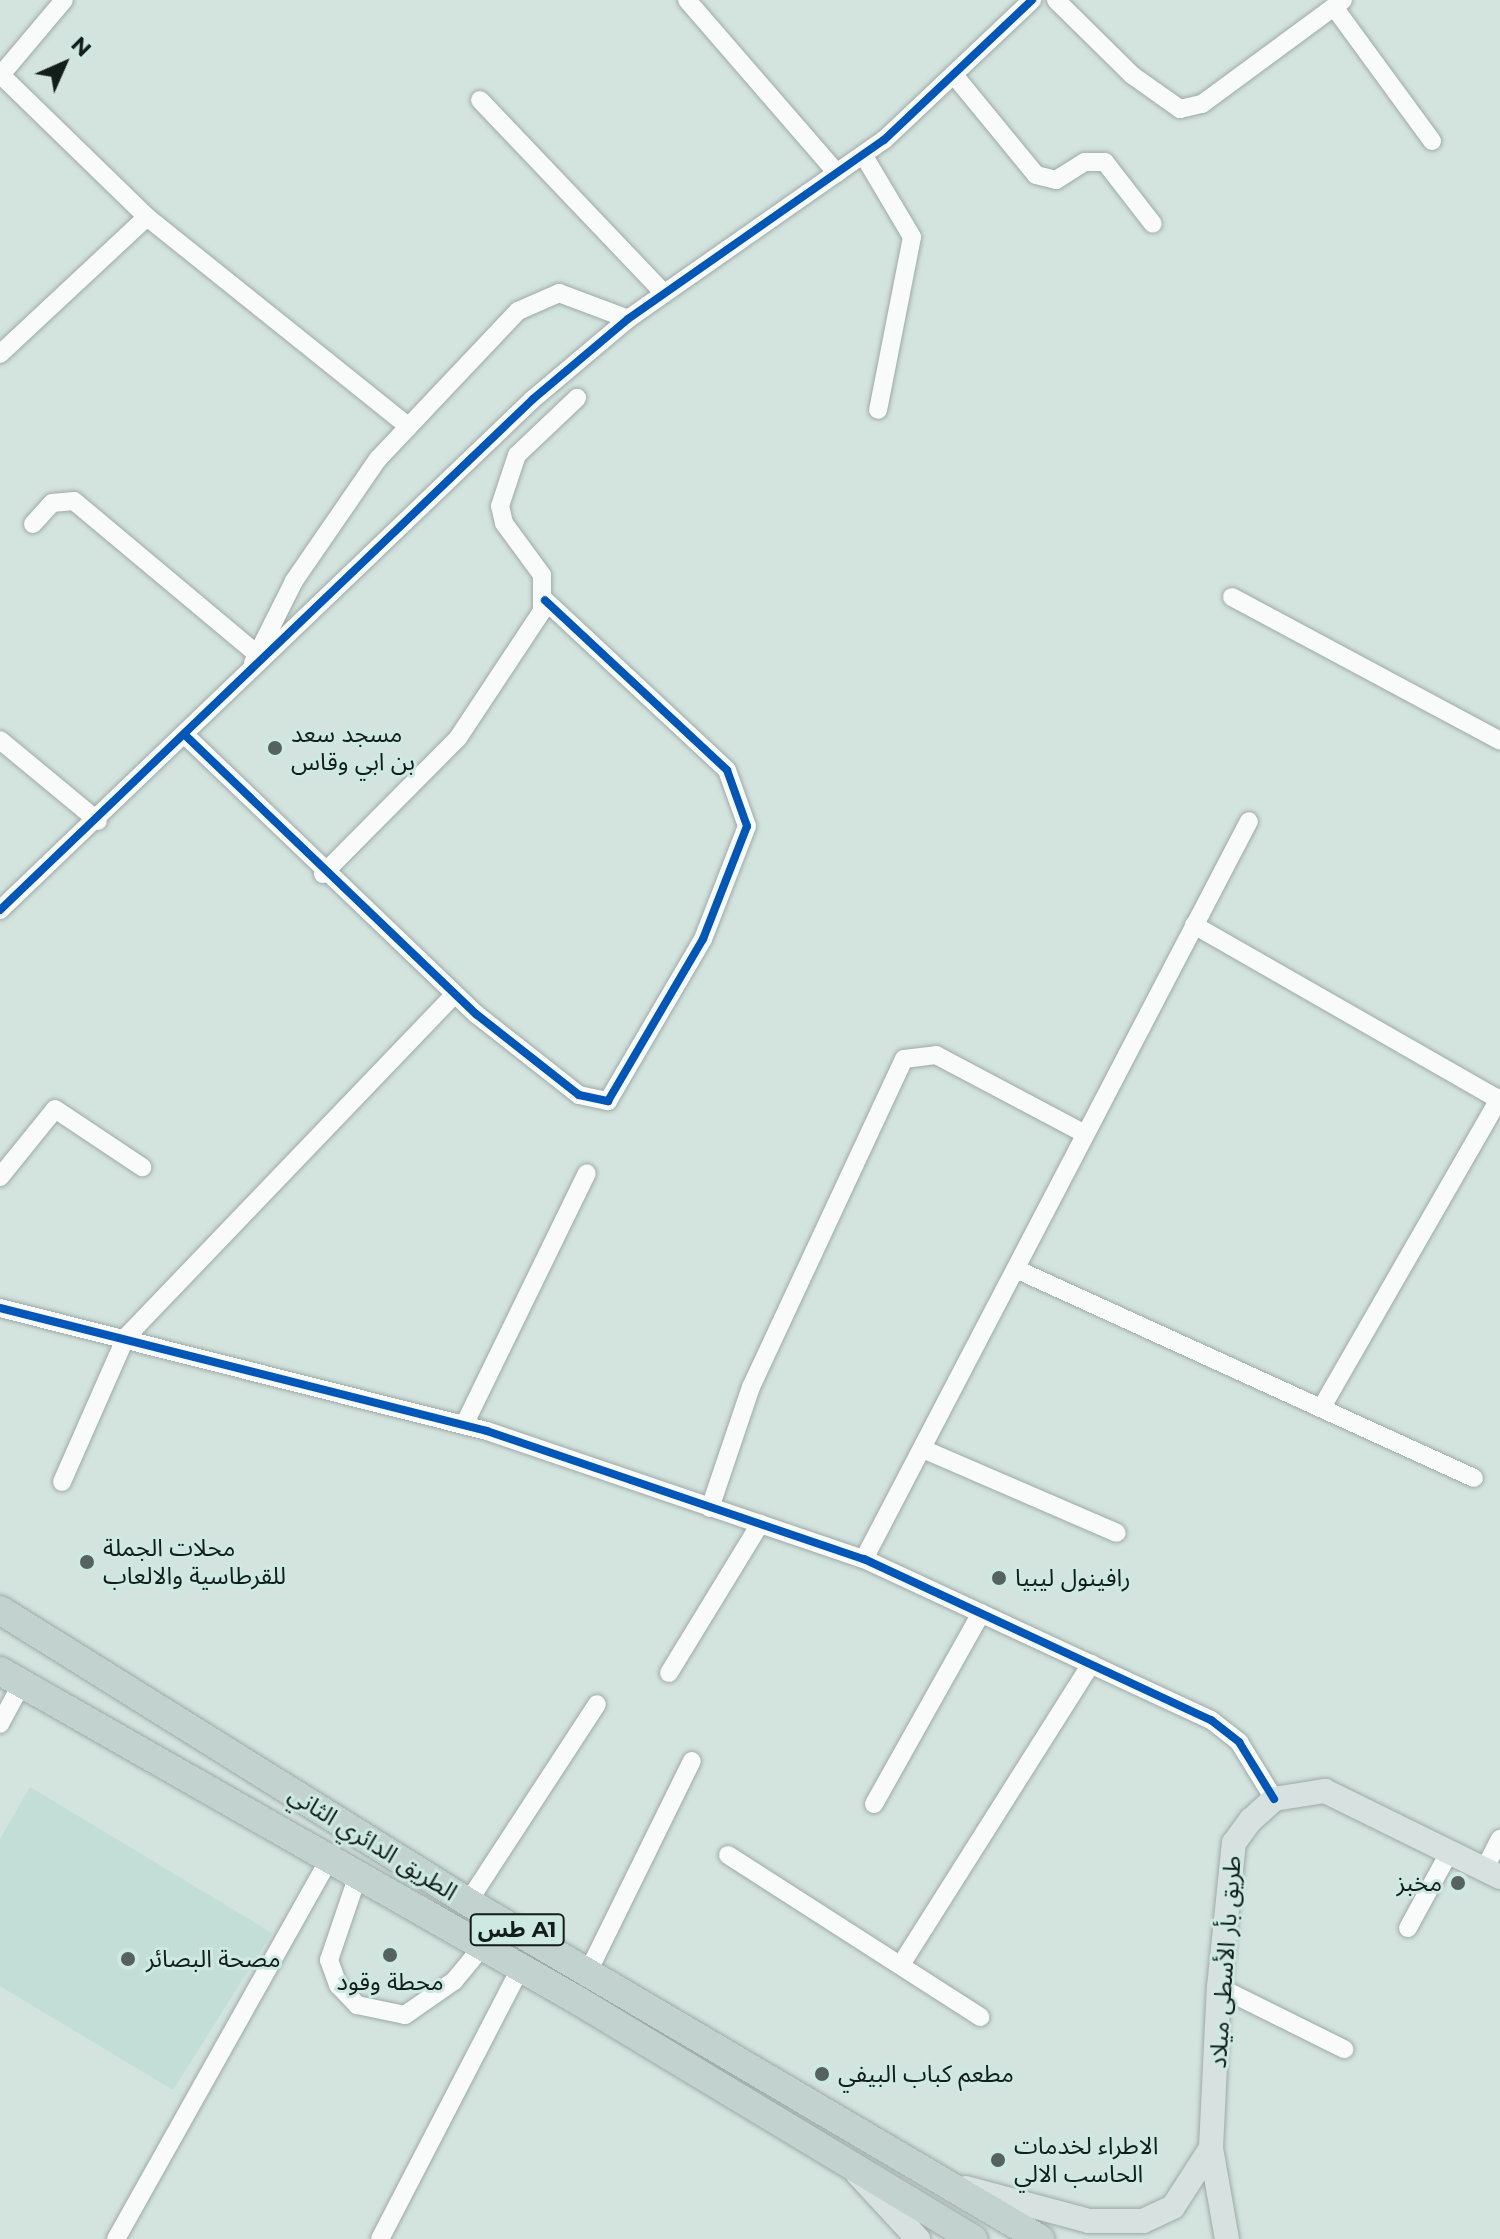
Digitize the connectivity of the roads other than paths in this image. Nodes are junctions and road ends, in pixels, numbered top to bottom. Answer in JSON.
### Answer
{"nodes":[{"id":1,"x":64,"y":0,"type":"edge"},
{"id":2,"x":687,"y":0,"type":"edge"},
{"id":3,"x":1032,"y":0,"type":"edge"},
{"id":4,"x":1056,"y":0,"type":"edge"},
{"id":5,"x":1338,"y":3,"type":"edge"},
{"id":6,"x":0,"y":75,"type":"edge"},
{"id":7,"x":954,"y":75,"type":"junction"},
{"id":8,"x":480,"y":100,"type":"dead end"},
{"id":9,"x":1432,"y":141,"type":"dead end"},
{"id":10,"x":864,"y":156,"type":"junction"},
{"id":11,"x":837,"y":173,"type":"junction"},
{"id":12,"x":147,"y":217,"type":"junction"},
{"id":13,"x":1153,"y":224,"type":"dead end"},
{"id":14,"x":664,"y":293,"type":"junction"},
{"id":15,"x":628,"y":319,"type":"junction"},
{"id":16,"x":0,"y":354,"type":"edge"},
{"id":17,"x":577,"y":398,"type":"dead end"},
{"id":18,"x":878,"y":410,"type":"dead end"},
{"id":19,"x":405,"y":424,"type":"junction"},
{"id":20,"x":33,"y":524,"type":"dead end"},
{"id":21,"x":1232,"y":597,"type":"dead end"},
{"id":22,"x":545,"y":600,"type":"junction"},
{"id":23,"x":257,"y":654,"type":"junction"},
{"id":24,"x":244,"y":679,"type":"junction"},
{"id":25,"x":186,"y":736,"type":"junction"},
{"id":26,"x":0,"y":740,"type":"edge"},
{"id":27,"x":1500,"y":741,"type":"edge"},
{"id":28,"x":98,"y":821,"type":"junction"},
{"id":29,"x":1249,"y":821,"type":"dead end"},
{"id":30,"x":323,"y":874,"type":"junction"},
{"id":31,"x":0,"y":910,"type":"edge"},
{"id":32,"x":1194,"y":925,"type":"junction"},
{"id":33,"x":454,"y":995,"type":"junction"},
{"id":34,"x":1500,"y":1099,"type":"edge"},
{"id":35,"x":1085,"y":1134,"type":"junction"},
{"id":36,"x":142,"y":1167,"type":"dead end"},
{"id":37,"x":587,"y":1173,"type":"dead end"},
{"id":38,"x":0,"y":1177,"type":"edge"},
{"id":39,"x":1018,"y":1270,"type":"junction"},
{"id":40,"x":0,"y":1308,"type":"edge"},
{"id":41,"x":126,"y":1337,"type":"junction"},
{"id":42,"x":1322,"y":1407,"type":"junction"},
{"id":43,"x":464,"y":1425,"type":"junction"},
{"id":44,"x":923,"y":1449,"type":"junction"},
{"id":45,"x":1474,"y":1478,"type":"dead end"},
{"id":46,"x":62,"y":1482,"type":"dead end"},
{"id":47,"x":710,"y":1508,"type":"junction"},
{"id":48,"x":760,"y":1524,"type":"junction"},
{"id":49,"x":1117,"y":1533,"type":"dead end"},
{"id":50,"x":864,"y":1559,"type":"junction"},
{"id":51,"x":0,"y":1610,"type":"edge"},
{"id":52,"x":981,"y":1613,"type":"junction"},
{"id":53,"x":0,"y":1625,"type":"edge"},
{"id":54,"x":1091,"y":1664,"type":"junction"},
{"id":55,"x":669,"y":1673,"type":"dead end"},
{"id":56,"x":11,"y":1677,"type":"edge"},
{"id":57,"x":597,"y":1704,"type":"dead end"},
{"id":58,"x":0,"y":1724,"type":"edge"},
{"id":59,"x":692,"y":1761,"type":"dead end"},
{"id":60,"x":1274,"y":1799,"type":"junction"},
{"id":61,"x":874,"y":1804,"type":"dead end"},
{"id":62,"x":312,"y":1805,"type":"junction"},
{"id":63,"x":1500,"y":1839,"type":"edge"},
{"id":64,"x":1450,"y":1851,"type":"junction"},
{"id":65,"x":728,"y":1855,"type":"dead end"},
{"id":66,"x":330,"y":1858,"type":"junction"},
{"id":67,"x":1492,"y":1873,"type":"edge"},
{"id":68,"x":358,"y":1875,"type":"junction"},
{"id":69,"x":468,"y":1902,"type":"junction"},
{"id":70,"x":1408,"y":1928,"type":"dead end"},
{"id":71,"x":482,"y":1947,"type":"junction"},
{"id":72,"x":902,"y":1963,"type":"junction"},
{"id":73,"x":520,"y":1969,"type":"junction"},
{"id":74,"x":588,"y":1972,"type":"junction"},
{"id":75,"x":1219,"y":1987,"type":"junction"},
{"id":76,"x":980,"y":2017,"type":"dead end"},
{"id":77,"x":1344,"y":2049,"type":"dead end"},
{"id":78,"x":1211,"y":2148,"type":"junction"},
{"id":79,"x":849,"y":2165,"type":"junction"},
{"id":80,"x":952,"y":2184,"type":"junction"},
{"id":81,"x":116,"y":2239,"type":"edge"},
{"id":82,"x":380,"y":2239,"type":"edge"},
{"id":83,"x":918,"y":2239,"type":"edge"},
{"id":84,"x":973,"y":2239,"type":"edge"},
{"id":85,"x":1040,"y":2239,"type":"edge"},
{"id":86,"x":1227,"y":2239,"type":"edge"}],
"edges":[{"from":1,"to":6,"type":"street"},
{"from":2,"to":11,"type":"street"},
{"from":3,"to":7,"type":"street"},
{"from":4,"to":5,"type":"street"},
{"from":5,"to":9,"type":"street"},
{"from":6,"to":12,"type":"street"},
{"from":7,"to":10,"type":"street"},
{"from":7,"to":13,"type":"street"},
{"from":8,"to":14,"type":"street"},
{"from":10,"to":11,"type":"street"},
{"from":10,"to":18,"type":"street"},
{"from":11,"to":14,"type":"street"},
{"from":12,"to":16,"type":"street"},
{"from":12,"to":19,"type":"street"},
{"from":14,"to":15,"type":"street"},
{"from":15,"to":19,"type":"street"},
{"from":15,"to":24,"type":"street"},
{"from":17,"to":22,"type":"street"},
{"from":19,"to":23,"type":"street"},
{"from":20,"to":23,"type":"street"},
{"from":21,"to":27,"type":"street"},
{"from":22,"to":30,"type":"street"},
{"from":22,"to":33,"type":"street"},
{"from":23,"to":24,"type":"street"},
{"from":24,"to":25,"type":"street"},
{"from":25,"to":28,"type":"street"},
{"from":25,"to":30,"type":"street"},
{"from":26,"to":28,"type":"street"},
{"from":28,"to":31,"type":"street"},
{"from":29,"to":32,"type":"street"},
{"from":30,"to":33,"type":"street"},
{"from":32,"to":34,"type":"street"},
{"from":32,"to":35,"type":"street"},
{"from":33,"to":41,"type":"street"},
{"from":34,"to":42,"type":"street"},
{"from":35,"to":39,"type":"street"},
{"from":35,"to":47,"type":"street"},
{"from":36,"to":38,"type":"street"},
{"from":37,"to":43,"type":"street"},
{"from":39,"to":42,"type":"street"},
{"from":39,"to":44,"type":"street"},
{"from":40,"to":41,"type":"street"},
{"from":41,"to":43,"type":"street"},
{"from":41,"to":46,"type":"street"},
{"from":42,"to":45,"type":"street"},
{"from":43,"to":47,"type":"street"},
{"from":44,"to":49,"type":"street"},
{"from":44,"to":50,"type":"street"},
{"from":47,"to":48,"type":"street"},
{"from":48,"to":50,"type":"street"},
{"from":48,"to":55,"type":"street"},
{"from":50,"to":52,"type":"street"},
{"from":51,"to":62,"type":"highway","name":"الطريق الدائري الثاني","number":"طس A1"},
{"from":52,"to":54,"type":"street"},
{"from":52,"to":61,"type":"street"},
{"from":53,"to":62,"type":"highway"},
{"from":54,"to":60,"type":"street"},
{"from":54,"to":72,"type":"street"},
{"from":56,"to":58,"type":"street"},
{"from":56,"to":66,"type":"highway","name":"الطريق الدائري الثاني","number":"طس A1"},
{"from":57,"to":69,"type":"street"},
{"from":59,"to":74,"type":"street"},
{"from":60,"to":64,"type":"main road"},
{"from":60,"to":75,"type":"main road","name":"طريق بأر الأسطى ميلاد"},
{"from":62,"to":69,"type":"highway","name":"الطريق الدائري الثاني","number":"طس A1"},
{"from":63,"to":67,"type":"street"},
{"from":64,"to":67,"type":"main road"},
{"from":64,"to":70,"type":"street"},
{"from":65,"to":72,"type":"street"},
{"from":66,"to":68,"type":"highway","name":"الطريق الدائري الثاني","number":"طس A1"},
{"from":66,"to":81,"type":"street"},
{"from":68,"to":71,"type":"highway","name":"الطريق الدائري الثاني","number":"طس A1"},
{"from":68,"to":71,"type":"street"},
{"from":69,"to":74,"type":"highway","name":"الطريق الدائري الثاني","number":"طس A1"},
{"from":71,"to":73,"type":"highway","name":"الطريق الدائري الثاني","number":"طس A1"},
{"from":72,"to":76,"type":"street"},
{"from":73,"to":79,"type":"highway","name":"الطريق الدائري الثاني","number":"طس A1"},
{"from":73,"to":82,"type":"street"},
{"from":74,"to":80,"type":"highway","name":"الطريق الدائري الثاني","number":"طس A1"},
{"from":75,"to":77,"type":"street"},
{"from":75,"to":78,"type":"main road","name":"طريق بأر الأسطى ميلاد"},
{"from":78,"to":80,"type":"main road","name":"طريق بأر الأسطى ميلاد"},
{"from":78,"to":86,"type":"main road","name":"طريق بأر الأسطى ميلاد"},
{"from":79,"to":83,"type":"main road"},
{"from":79,"to":84,"type":"highway","name":"الطريق الدائري الثاني","number":"طس A1"},
{"from":80,"to":85,"type":"highway","name":"الطريق الدائري الثاني","number":"طس A1"}]}
